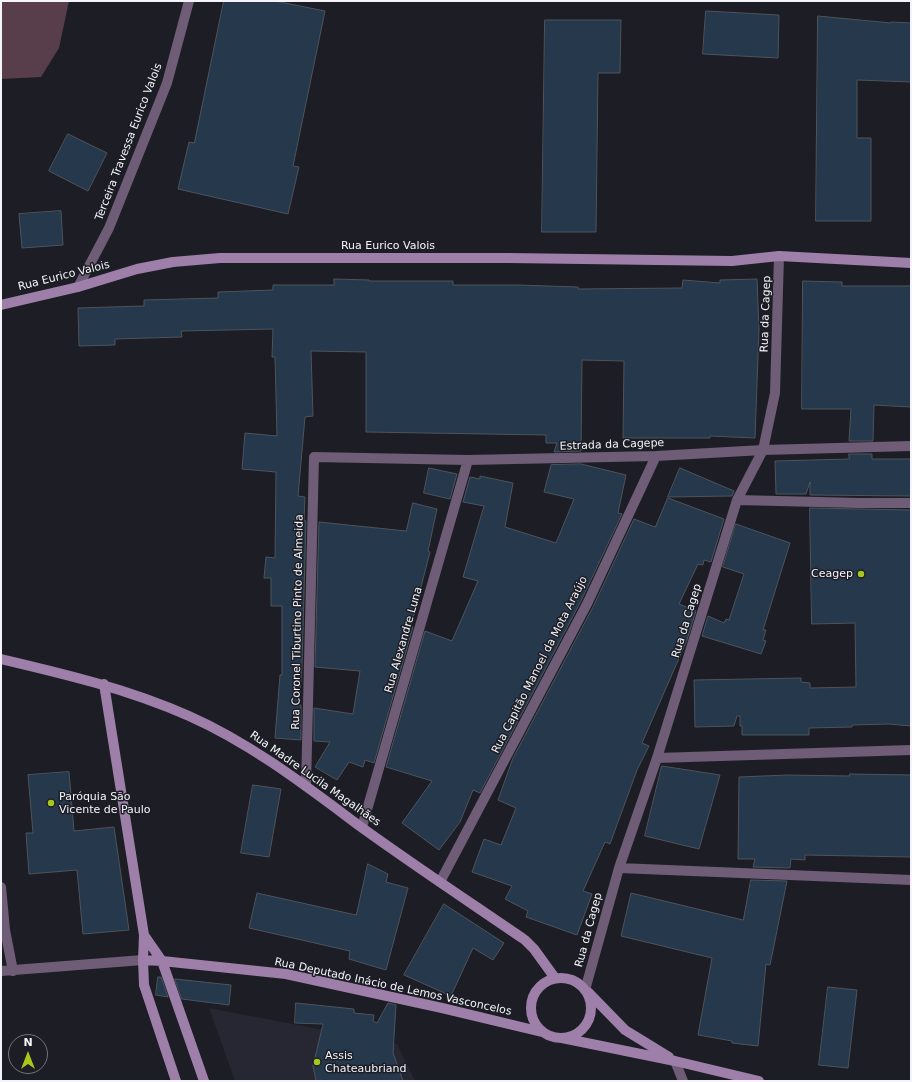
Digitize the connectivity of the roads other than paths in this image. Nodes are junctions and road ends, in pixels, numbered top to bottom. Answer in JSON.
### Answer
{"nodes":[{"id":1,"x":189,"y":1,"type":"edge"},
{"id":2,"x":779,"y":256,"type":"junction"},
{"id":3,"x":911,"y":263,"type":"edge"},
{"id":4,"x":78,"y":287,"type":"junction"},
{"id":5,"x":1,"y":305,"type":"edge"},
{"id":6,"x":911,"y":446,"type":"edge"},
{"id":7,"x":763,"y":450,"type":"junction"},
{"id":8,"x":656,"y":456,"type":"junction"},
{"id":9,"x":314,"y":458,"type":"joint"},
{"id":10,"x":468,"y":460,"type":"junction"},
{"id":11,"x":737,"y":500,"type":"junction"},
{"id":12,"x":911,"y":502,"type":"edge"},
{"id":13,"x":1,"y":660,"type":"edge"},
{"id":14,"x":104,"y":684,"type":"junction"},
{"id":15,"x":911,"y":750,"type":"edge"},
{"id":16,"x":657,"y":758,"type":"junction"},
{"id":17,"x":306,"y":786,"type":"junction"},
{"id":18,"x":362,"y":828,"type":"junction"},
{"id":19,"x":619,"y":868,"type":"junction"},
{"id":20,"x":911,"y":880,"type":"edge"},
{"id":21,"x":440,"y":882,"type":"junction"},
{"id":22,"x":1,"y":886,"type":"edge"},
{"id":23,"x":144,"y":935,"type":"junction"},
{"id":24,"x":143,"y":960,"type":"junction"},
{"id":25,"x":162,"y":961,"type":"junction"},
{"id":26,"x":13,"y":971,"type":"junction"},
{"id":27,"x":1,"y":972,"type":"edge"},
{"id":28,"x":554,"y":978,"type":"junction"},
{"id":29,"x":586,"y":990,"type":"junction"},
{"id":30,"x":542,"y":1032,"type":"junction"},
{"id":31,"x":562,"y":1038,"type":"junction"},
{"id":32,"x":676,"y":1061,"type":"junction"},
{"id":33,"x":176,"y":1081,"type":"edge"},
{"id":34,"x":204,"y":1081,"type":"edge"},
{"id":35,"x":683,"y":1081,"type":"edge"},
{"id":36,"x":759,"y":1081,"type":"edge"}],
"edges":[{"from":1,"to":4,"type":"street","name":"Terceira Travessa Eurico Valois"},
{"from":2,"to":3,"type":"main road","name":"Rua Eurico Valois"},
{"from":2,"to":4,"type":"main road","name":"Rua Eurico Valois"},
{"from":2,"to":7,"type":"street","name":"Rua da Cagep"},
{"from":4,"to":5,"type":"main road","name":"Rua Eurico Valois"},
{"from":6,"to":7,"type":"street","name":"Estrada da Cagepe"},
{"from":7,"to":8,"type":"street","name":"Estrada da Cagepe"},
{"from":7,"to":11,"type":"street","name":"Rua da Cagep"},
{"from":8,"to":10,"type":"street","name":"Estrada da Cagepe"},
{"from":8,"to":21,"type":"street","name":"Rua Capitão Manoel da Mota Araújo"},
{"from":9,"to":10,"type":"street","name":"Estrada da Cagepe"},
{"from":9,"to":17,"type":"street","name":"Rua Coronel Tiburtino Pinto de Almeida"},
{"from":10,"to":18,"type":"street","name":"Rua Alexandre Luna"},
{"from":11,"to":12,"type":"street"},
{"from":11,"to":16,"type":"street","name":"Rua da Cagep"},
{"from":13,"to":14,"type":"main road","name":"Rua Madre Lucila Magalhães"},
{"from":14,"to":17,"type":"main road","name":"Rua Madre Lucila Magalhães"},
{"from":14,"to":23,"type":"main road"},
{"from":15,"to":16,"type":"street"},
{"from":16,"to":19,"type":"street","name":"Rua da Cagep"},
{"from":17,"to":18,"type":"main road","name":"Rua Madre Lucila Magalhães"},
{"from":18,"to":21,"type":"main road","name":"Rua Madre Lucila Magalhães"},
{"from":19,"to":20,"type":"street"},
{"from":19,"to":29,"type":"street","name":"Rua da Cagep"},
{"from":21,"to":28,"type":"main road","name":"Rua Madre Lucila Magalhães"},
{"from":22,"to":26,"type":"street"},
{"from":23,"to":24,"type":"main road"},
{"from":23,"to":25,"type":"main road"},
{"from":24,"to":25,"type":"main road","name":"Rua Deputado Inácio de Lemos Vasconcelos"},
{"from":24,"to":26,"type":"street"},
{"from":24,"to":33,"type":"main road"},
{"from":25,"to":30,"type":"main road","name":"Rua Deputado Inácio de Lemos Vasconcelos"},
{"from":25,"to":34,"type":"main road"},
{"from":26,"to":27,"type":"street"},
{"from":28,"to":29,"type":"main road"},
{"from":28,"to":30,"type":"main road"},
{"from":29,"to":31,"type":"main road"},
{"from":29,"to":32,"type":"main road"},
{"from":30,"to":31,"type":"main road"},
{"from":31,"to":32,"type":"main road"},
{"from":32,"to":35,"type":"street"},
{"from":32,"to":36,"type":"main road"}]}
